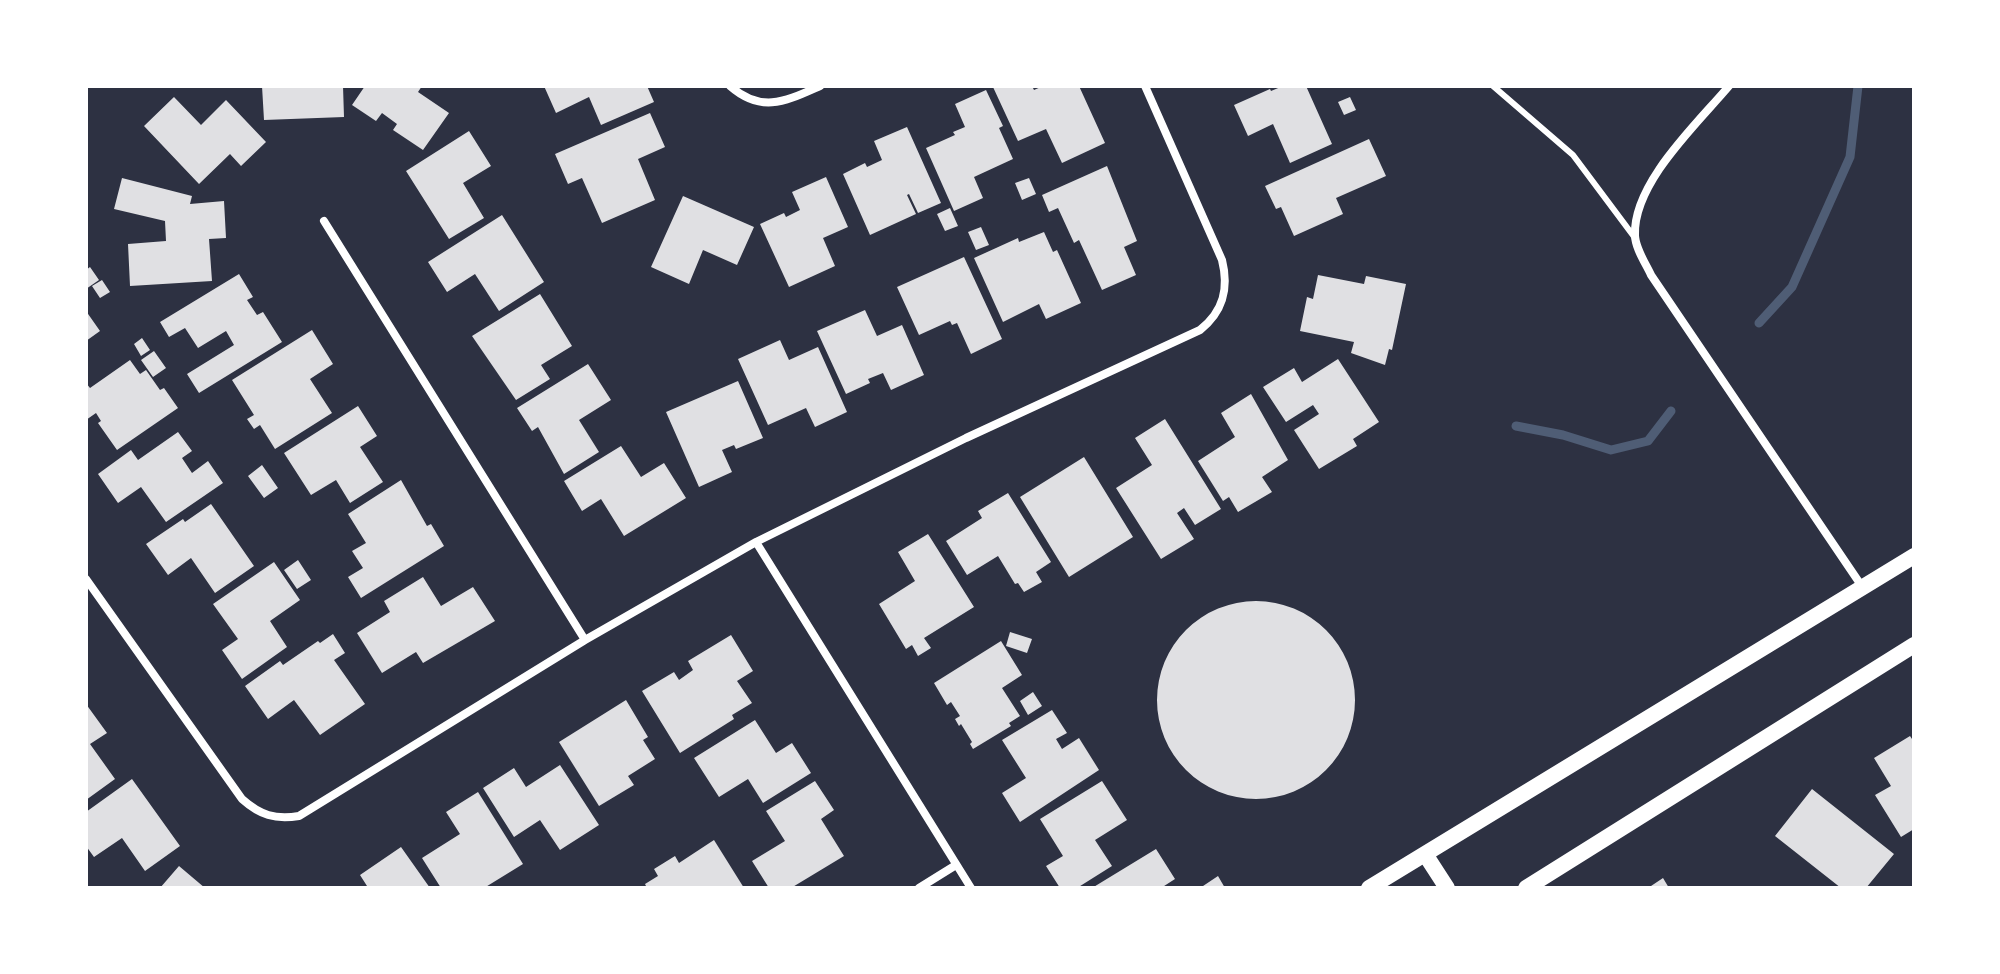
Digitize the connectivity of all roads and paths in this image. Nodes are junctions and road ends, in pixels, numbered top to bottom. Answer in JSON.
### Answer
{"nodes":[{"id":1,"x":730,"y":86,"type":"edge"},
{"id":2,"x":820,"y":86,"type":"edge"},
{"id":3,"x":1145,"y":86,"type":"edge"},
{"id":4,"x":1493,"y":86,"type":"edge"},
{"id":5,"x":1729,"y":86,"type":"edge"},
{"id":6,"x":324,"y":221,"type":"dead end"},
{"id":7,"x":1635,"y":238,"type":"junction"},
{"id":8,"x":756,"y":542,"type":"junction"},
{"id":9,"x":1914,"y":556,"type":"edge"},
{"id":10,"x":86,"y":579,"type":"edge"},
{"id":11,"x":1863,"y":588,"type":"junction"},
{"id":12,"x":585,"y":640,"type":"junction"},
{"id":13,"x":1914,"y":645,"type":"edge"},
{"id":14,"x":1425,"y":854,"type":"junction"},
{"id":15,"x":956,"y":865,"type":"junction"},
{"id":16,"x":919,"y":888,"type":"edge"},
{"id":17,"x":971,"y":888,"type":"edge"},
{"id":18,"x":1369,"y":888,"type":"edge"},
{"id":19,"x":1447,"y":888,"type":"edge"},
{"id":20,"x":1526,"y":888,"type":"edge"}],
"edges":[{"from":1,"to":2,"type":"street"},
{"from":3,"to":8,"type":"street"},
{"from":4,"to":7,"type":"lane"},
{"from":5,"to":7,"type":"street"},
{"from":6,"to":12,"type":"street"},
{"from":7,"to":11,"type":"street"},
{"from":8,"to":12,"type":"street"},
{"from":8,"to":15,"type":"street"},
{"from":9,"to":11,"type":"main road"},
{"from":10,"to":12,"type":"street"},
{"from":11,"to":14,"type":"main road"},
{"from":13,"to":20,"type":"main road"},
{"from":14,"to":18,"type":"main road"},
{"from":14,"to":19,"type":"main road"},
{"from":15,"to":16,"type":"street"},
{"from":15,"to":17,"type":"street"}]}
